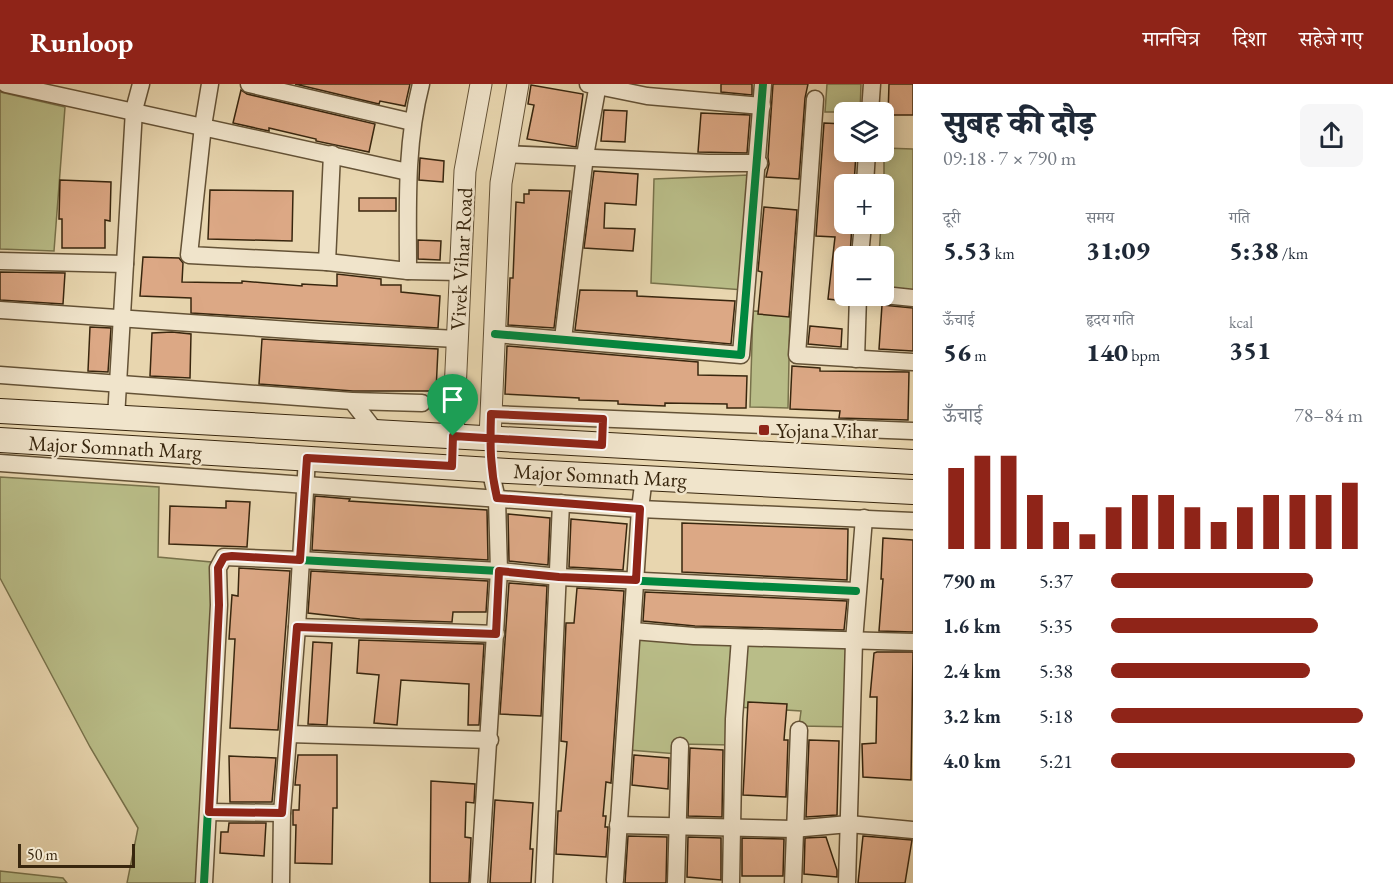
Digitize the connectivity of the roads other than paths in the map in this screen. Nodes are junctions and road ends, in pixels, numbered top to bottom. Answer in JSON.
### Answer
{"nodes":[{"id":1,"x":6,"y":84,"type":"edge"},
{"id":2,"x":141,"y":84,"type":"edge"},
{"id":3,"x":210,"y":84,"type":"edge"},
{"id":4,"x":249,"y":84,"type":"edge"},
{"id":5,"x":421,"y":84,"type":"edge"},
{"id":6,"x":481,"y":84,"type":"edge"},
{"id":7,"x":518,"y":84,"type":"edge"},
{"id":8,"x":763,"y":84,"type":"edge"},
{"id":9,"x":872,"y":84,"type":"edge"},
{"id":10,"x":594,"y":85,"type":"edge"},
{"id":11,"x":815,"y":99,"type":"dead end"},
{"id":12,"x":871,"y":102,"type":"edge"},
{"id":13,"x":762,"y":106,"type":"junction"},
{"id":14,"x":134,"y":112,"type":"junction"},
{"id":15,"x":412,"y":122,"type":"junction"},
{"id":16,"x":203,"y":126,"type":"junction"},
{"id":17,"x":332,"y":154,"type":"junction"},
{"id":18,"x":505,"y":154,"type":"junction"},
{"id":19,"x":585,"y":156,"type":"junction"},
{"id":20,"x":759,"y":163,"type":"junction"},
{"id":21,"x":408,"y":172,"type":"junction"},
{"id":22,"x":0,"y":261,"type":"edge"},
{"id":23,"x":327,"y":262,"type":"junction"},
{"id":24,"x":125,"y":264,"type":"junction"},
{"id":25,"x":408,"y":272,"type":"junction"},
{"id":26,"x":460,"y":273,"type":"junction"},
{"id":27,"x":894,"y":297,"type":"edge"},
{"id":28,"x":913,"y":298,"type":"edge"},
{"id":29,"x":858,"y":306,"type":"edge"},
{"id":30,"x":0,"y":310,"type":"edge"},
{"id":31,"x":122,"y":319,"type":"junction"},
{"id":32,"x":495,"y":334,"type":"junction"},
{"id":33,"x":458,"y":339,"type":"junction"},
{"id":34,"x":563,"y":339,"type":"junction"},
{"id":35,"x":855,"y":358,"type":"junction"},
{"id":36,"x":913,"y":362,"type":"edge"},
{"id":37,"x":0,"y":375,"type":"edge"},
{"id":38,"x":118,"y":384,"type":"junction"},
{"id":39,"x":352,"y":401,"type":"junction"},
{"id":40,"x":422,"y":403,"type":"dead end"},
{"id":41,"x":0,"y":411,"type":"edge"},
{"id":42,"x":491,"y":414,"type":"junction"},
{"id":43,"x":116,"y":418,"type":"junction"},
{"id":44,"x":603,"y":419,"type":"junction"},
{"id":45,"x":913,"y":431,"type":"edge"},
{"id":46,"x":376,"y":432,"type":"junction"},
{"id":47,"x":453,"y":436,"type":"junction"},
{"id":48,"x":490,"y":438,"type":"junction"},
{"id":49,"x":0,"y":440,"type":"edge"},
{"id":50,"x":602,"y":445,"type":"junction"},
{"id":51,"x":307,"y":458,"type":"junction"},
{"id":52,"x":913,"y":462,"type":"edge"},
{"id":53,"x":0,"y":463,"type":"edge"},
{"id":54,"x":452,"y":466,"type":"junction"},
{"id":55,"x":490,"y":469,"type":"junction"},
{"id":56,"x":644,"y":477,"type":"junction"},
{"id":57,"x":304,"y":485,"type":"junction"},
{"id":58,"x":913,"y":492,"type":"edge"},
{"id":59,"x":497,"y":498,"type":"junction"},
{"id":60,"x":561,"y":503,"type":"junction"},
{"id":61,"x":640,"y":509,"type":"junction"},
{"id":62,"x":864,"y":518,"type":"junction"},
{"id":63,"x":913,"y":521,"type":"edge"},
{"id":64,"x":300,"y":560,"type":"junction"},
{"id":65,"x":499,"y":571,"type":"junction"},
{"id":66,"x":559,"y":577,"type":"junction"},
{"id":67,"x":636,"y":580,"type":"junction"},
{"id":68,"x":856,"y":591,"type":"junction"},
{"id":69,"x":297,"y":627,"type":"junction"},
{"id":70,"x":633,"y":632,"type":"junction"},
{"id":71,"x":496,"y":634,"type":"junction"},
{"id":72,"x":740,"y":638,"type":"junction"},
{"id":73,"x":854,"y":641,"type":"junction"},
{"id":74,"x":913,"y":642,"type":"edge"},
{"id":75,"x":799,"y":730,"type":"dead end"},
{"id":76,"x":289,"y":734,"type":"junction"},
{"id":77,"x":490,"y":740,"type":"junction"},
{"id":78,"x":680,"y":746,"type":"dead end"},
{"id":79,"x":209,"y":812,"type":"junction"},
{"id":80,"x":282,"y":813,"type":"junction"},
{"id":81,"x":849,"y":824,"type":"junction"},
{"id":82,"x":618,"y":825,"type":"junction"},
{"id":83,"x":676,"y":826,"type":"junction"},
{"id":84,"x":734,"y":828,"type":"junction"},
{"id":85,"x":793,"y":829,"type":"junction"},
{"id":86,"x":913,"y":830,"type":"edge"},
{"id":87,"x":615,"y":880,"type":"dead end"},
{"id":88,"x":204,"y":883,"type":"edge"},
{"id":89,"x":281,"y":883,"type":"edge"},
{"id":90,"x":479,"y":883,"type":"edge"},
{"id":91,"x":544,"y":883,"type":"edge"},
{"id":92,"x":676,"y":883,"type":"edge"},
{"id":93,"x":731,"y":883,"type":"edge"},
{"id":94,"x":793,"y":883,"type":"edge"},
{"id":95,"x":847,"y":883,"type":"edge"}],
"edges":[{"from":1,"to":14,"type":"street"},
{"from":2,"to":14,"type":"street"},
{"from":3,"to":16,"type":"street"},
{"from":4,"to":15,"type":"street"},
{"from":5,"to":15,"type":"street"},
{"from":6,"to":26,"type":"street","name":"Vivek Vihar Road"},
{"from":7,"to":18,"type":"street"},
{"from":8,"to":13,"type":"street"},
{"from":9,"to":12,"type":"street"},
{"from":10,"to":13,"type":"street"},
{"from":10,"to":19,"type":"street"},
{"from":11,"to":35,"type":"street"},
{"from":13,"to":20,"type":"street"},
{"from":14,"to":16,"type":"street"},
{"from":14,"to":24,"type":"street"},
{"from":15,"to":21,"type":"street"},
{"from":16,"to":17,"type":"street"},
{"from":16,"to":23,"type":"street"},
{"from":17,"to":21,"type":"street"},
{"from":17,"to":23,"type":"street"},
{"from":18,"to":19,"type":"street"},
{"from":18,"to":32,"type":"street"},
{"from":19,"to":20,"type":"street"},
{"from":19,"to":34,"type":"street"},
{"from":20,"to":34,"type":"street"},
{"from":21,"to":25,"type":"street"},
{"from":22,"to":24,"type":"street"},
{"from":23,"to":25,"type":"street"},
{"from":24,"to":31,"type":"street"},
{"from":25,"to":26,"type":"street"},
{"from":26,"to":33,"type":"street","name":"Vivek Vihar Road"},
{"from":27,"to":28,"type":"street"},
{"from":29,"to":35,"type":"street"},
{"from":30,"to":31,"type":"street"},
{"from":31,"to":33,"type":"street"},
{"from":31,"to":38,"type":"street"},
{"from":32,"to":34,"type":"street"},
{"from":32,"to":42,"type":"street"},
{"from":33,"to":47,"type":"street","name":"Vivek Vihar Road"},
{"from":35,"to":36,"type":"street"},
{"from":37,"to":38,"type":"street"},
{"from":38,"to":39,"type":"street"},
{"from":38,"to":43,"type":"street"},
{"from":39,"to":40,"type":"street"},
{"from":39,"to":46,"type":"street"},
{"from":41,"to":43,"type":"main road","name":"Major Somnath Marg"},
{"from":42,"to":44,"type":"street"},
{"from":42,"to":48,"type":"street"},
{"from":43,"to":46,"type":"main road","name":"Major Somnath Marg"},
{"from":44,"to":45,"type":"street"},
{"from":44,"to":50,"type":"street"},
{"from":46,"to":47,"type":"main road","name":"Major Somnath Marg"},
{"from":47,"to":48,"type":"main road","name":"Major Somnath Marg"},
{"from":47,"to":54,"type":"main road"},
{"from":48,"to":50,"type":"main road","name":"Major Somnath Marg"},
{"from":48,"to":55,"type":"main road"},
{"from":49,"to":51,"type":"main road","name":"Major Somnath Marg"},
{"from":50,"to":52,"type":"main road","name":"Major Somnath Marg"},
{"from":51,"to":54,"type":"main road","name":"Major Somnath Marg"},
{"from":51,"to":57,"type":"street"},
{"from":53,"to":57,"type":"street"},
{"from":54,"to":55,"type":"main road","name":"Major Somnath Marg"},
{"from":55,"to":56,"type":"main road","name":"Major Somnath Marg"},
{"from":55,"to":59,"type":"street"},
{"from":56,"to":58,"type":"main road","name":"Major Somnath Marg"},
{"from":56,"to":61,"type":"street"},
{"from":57,"to":59,"type":"street"},
{"from":57,"to":64,"type":"street"},
{"from":59,"to":60,"type":"street"},
{"from":59,"to":65,"type":"street"},
{"from":60,"to":61,"type":"street"},
{"from":60,"to":66,"type":"street"},
{"from":61,"to":62,"type":"street"},
{"from":61,"to":67,"type":"street"},
{"from":62,"to":63,"type":"street"},
{"from":62,"to":68,"type":"street"},
{"from":64,"to":65,"type":"street"},
{"from":64,"to":69,"type":"street"},
{"from":64,"to":79,"type":"street"},
{"from":65,"to":66,"type":"street"},
{"from":65,"to":71,"type":"street"},
{"from":66,"to":67,"type":"street"},
{"from":66,"to":91,"type":"street"},
{"from":67,"to":68,"type":"street"},
{"from":67,"to":70,"type":"street"},
{"from":68,"to":73,"type":"street"},
{"from":69,"to":71,"type":"street"},
{"from":69,"to":76,"type":"street"},
{"from":70,"to":72,"type":"street"},
{"from":70,"to":82,"type":"street"},
{"from":71,"to":77,"type":"street"},
{"from":72,"to":73,"type":"street"},
{"from":72,"to":84,"type":"street"},
{"from":73,"to":74,"type":"street"},
{"from":73,"to":81,"type":"street"},
{"from":75,"to":85,"type":"street"},
{"from":76,"to":77,"type":"street"},
{"from":76,"to":80,"type":"street"},
{"from":77,"to":90,"type":"street"},
{"from":78,"to":83,"type":"street"},
{"from":79,"to":80,"type":"street"},
{"from":79,"to":88,"type":"street"},
{"from":80,"to":89,"type":"street"},
{"from":81,"to":85,"type":"street"},
{"from":81,"to":86,"type":"street"},
{"from":81,"to":95,"type":"street"},
{"from":82,"to":83,"type":"street"},
{"from":82,"to":87,"type":"street"},
{"from":83,"to":84,"type":"street"},
{"from":83,"to":92,"type":"street"},
{"from":84,"to":85,"type":"street"},
{"from":84,"to":93,"type":"street"},
{"from":85,"to":94,"type":"street"}]}
